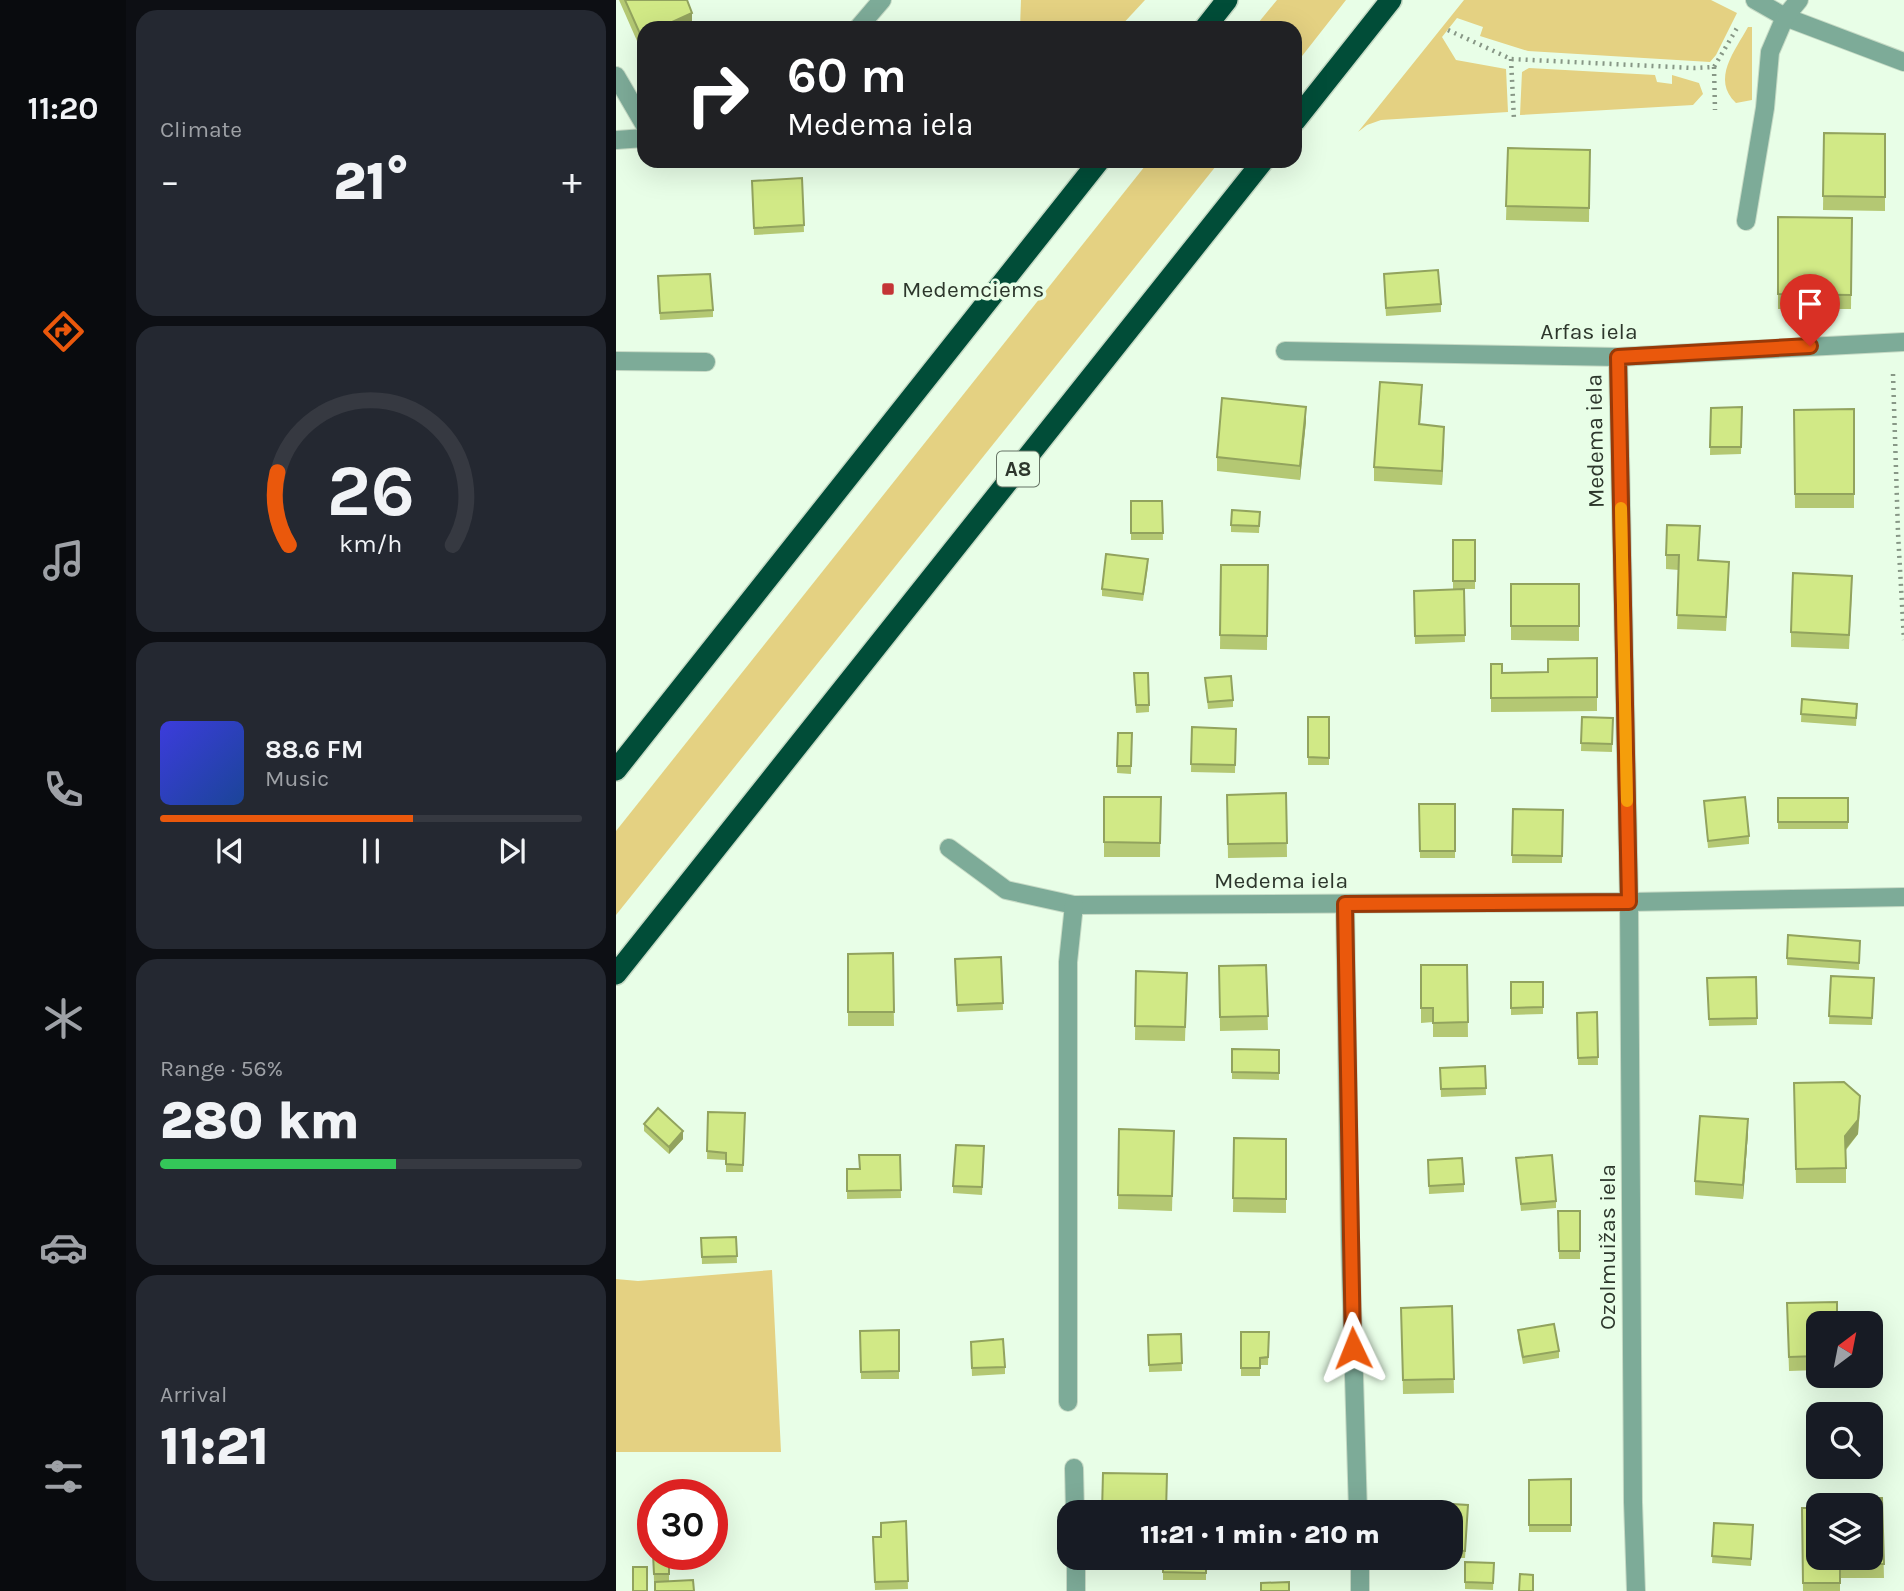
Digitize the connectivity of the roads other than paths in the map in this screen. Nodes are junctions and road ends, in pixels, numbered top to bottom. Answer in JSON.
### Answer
{"nodes":[{"id":1,"x":882,"y":0,"type":"edge"},
{"id":2,"x":1227,"y":0,"type":"edge"},
{"id":3,"x":1391,"y":0,"type":"edge"},
{"id":4,"x":1755,"y":0,"type":"edge"},
{"id":5,"x":1799,"y":0,"type":"edge"},
{"id":6,"x":1785,"y":17,"type":"junction"},
{"id":7,"x":864,"y":21,"type":"edge"},
{"id":8,"x":1210,"y":21,"type":"edge"},
{"id":9,"x":1904,"y":62,"type":"edge"},
{"id":10,"x":616,"y":76,"type":"edge"},
{"id":11,"x":637,"y":112,"type":"edge"},
{"id":12,"x":1302,"y":112,"type":"edge"},
{"id":13,"x":637,"y":138,"type":"edge"},
{"id":14,"x":616,"y":140,"type":"edge"},
{"id":15,"x":1093,"y":168,"type":"edge"},
{"id":16,"x":1258,"y":168,"type":"edge"},
{"id":17,"x":1746,"y":221,"type":"dead end"},
{"id":18,"x":1898,"y":342,"type":"edge"},
{"id":19,"x":1285,"y":351,"type":"dead end"},
{"id":20,"x":1618,"y":357,"type":"junction"},
{"id":21,"x":616,"y":361,"type":"edge"},
{"id":22,"x":706,"y":362,"type":"dead end"},
{"id":23,"x":616,"y":769,"type":"edge"},
{"id":24,"x":949,"y":848,"type":"dead end"},
{"id":25,"x":1904,"y":897,"type":"edge"},
{"id":26,"x":1629,"y":902,"type":"junction"},
{"id":27,"x":1345,"y":904,"type":"junction"},
{"id":28,"x":1074,"y":905,"type":"junction"},
{"id":29,"x":616,"y":974,"type":"edge"},
{"id":30,"x":1068,"y":1402,"type":"dead end"},
{"id":31,"x":1074,"y":1468,"type":"dead end"},
{"id":32,"x":1075,"y":1500,"type":"edge"},
{"id":33,"x":1358,"y":1500,"type":"edge"},
{"id":34,"x":1076,"y":1570,"type":"edge"},
{"id":35,"x":1360,"y":1570,"type":"edge"},
{"id":36,"x":1076,"y":1591,"type":"edge"},
{"id":37,"x":1360,"y":1591,"type":"edge"},
{"id":38,"x":1636,"y":1591,"type":"edge"}],
"edges":[{"from":1,"to":7,"type":"street"},
{"from":2,"to":8,"type":"highway"},
{"from":3,"to":12,"type":"highway"},
{"from":4,"to":6,"type":"street"},
{"from":5,"to":6,"type":"street"},
{"from":6,"to":9,"type":"street"},
{"from":6,"to":17,"type":"street"},
{"from":10,"to":11,"type":"street"},
{"from":13,"to":14,"type":"street"},
{"from":15,"to":23,"type":"highway"},
{"from":16,"to":29,"type":"highway","number":"A8"},
{"from":18,"to":20,"type":"street","name":"Arfas iela"},
{"from":19,"to":20,"type":"street","name":"Arfas iela"},
{"from":20,"to":26,"type":"street","name":"Medema iela"},
{"from":21,"to":22,"type":"street"},
{"from":24,"to":28,"type":"street","name":"Medema iela"},
{"from":25,"to":26,"type":"street","name":"Medema iela"},
{"from":26,"to":27,"type":"street","name":"Medema iela"},
{"from":26,"to":38,"type":"street","name":"Ozolmuižas iela"},
{"from":27,"to":28,"type":"street","name":"Medema iela"},
{"from":27,"to":33,"type":"street"},
{"from":28,"to":30,"type":"street"},
{"from":31,"to":32,"type":"street"},
{"from":34,"to":36,"type":"street"},
{"from":35,"to":37,"type":"street"}]}
